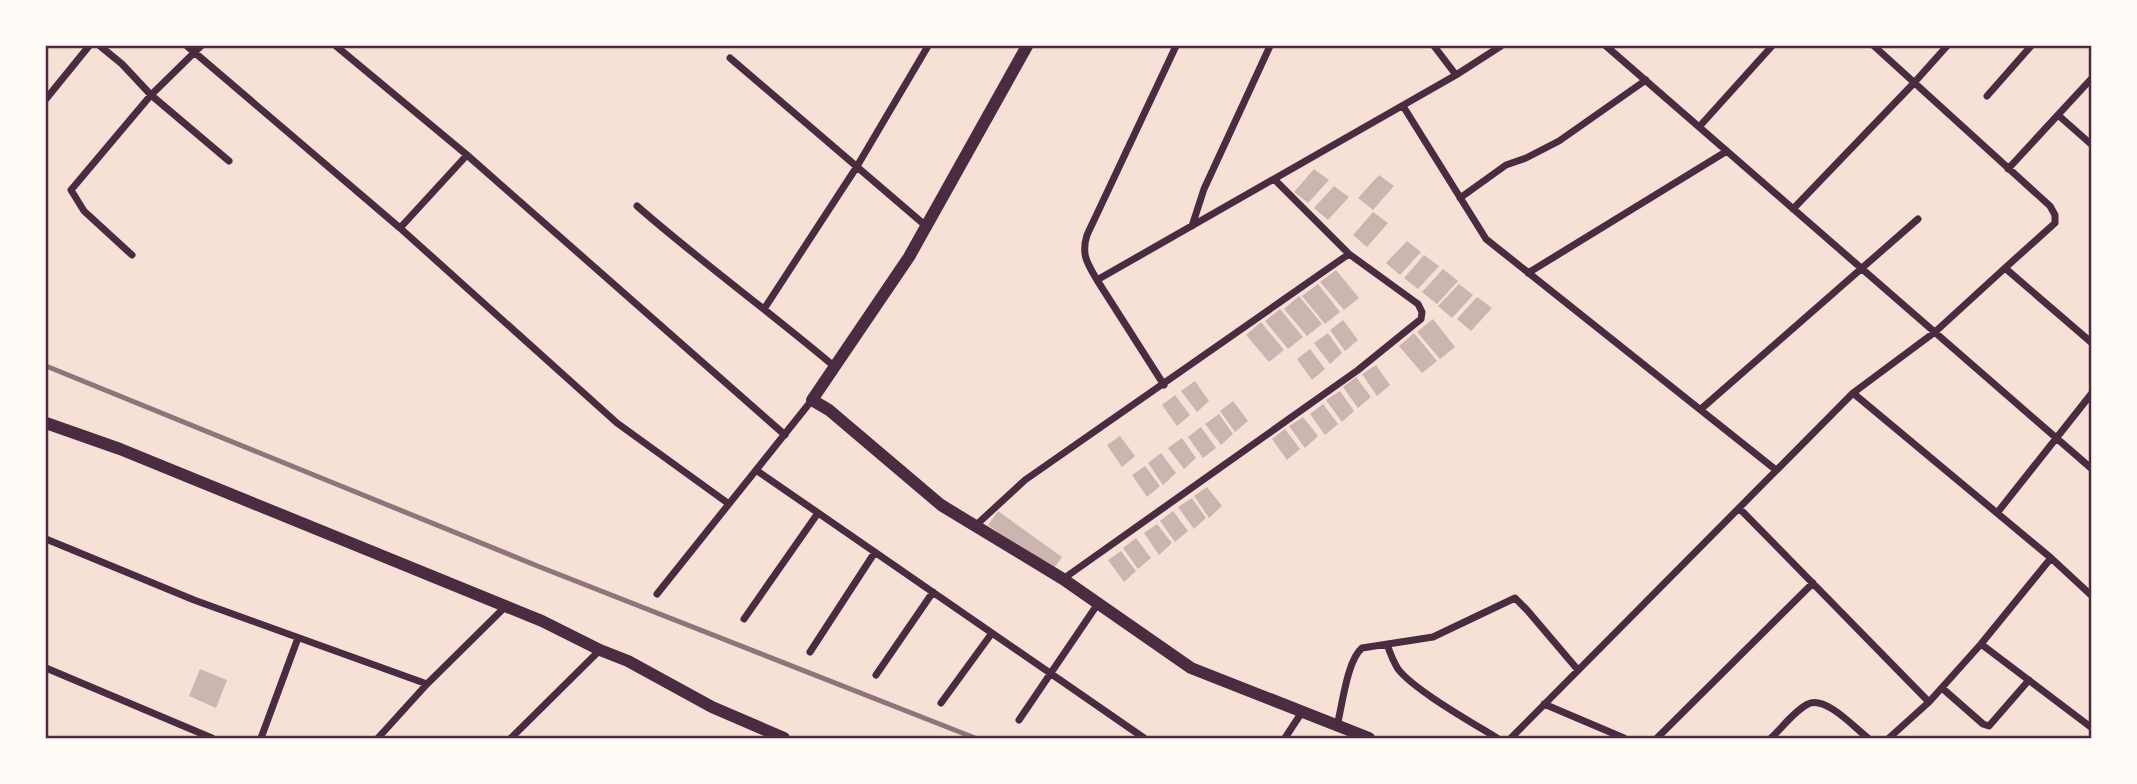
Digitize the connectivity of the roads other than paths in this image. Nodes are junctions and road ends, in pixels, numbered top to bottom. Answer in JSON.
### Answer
{"nodes":[{"id":1,"x":89,"y":46,"type":"edge"},
{"id":2,"x":100,"y":46,"type":"edge"},
{"id":3,"x":187,"y":46,"type":"edge"},
{"id":4,"x":336,"y":46,"type":"edge"},
{"id":5,"x":928,"y":46,"type":"edge"},
{"id":6,"x":1027,"y":46,"type":"edge"},
{"id":7,"x":1177,"y":46,"type":"edge"},
{"id":8,"x":1270,"y":46,"type":"edge"},
{"id":9,"x":1434,"y":46,"type":"edge"},
{"id":10,"x":1501,"y":46,"type":"edge"},
{"id":11,"x":1606,"y":46,"type":"edge"},
{"id":12,"x":1772,"y":46,"type":"edge"},
{"id":13,"x":1874,"y":46,"type":"edge"},
{"id":14,"x":1947,"y":46,"type":"edge"},
{"id":15,"x":2031,"y":46,"type":"edge"},
{"id":16,"x":198,"y":49,"type":"edge"},
{"id":17,"x":730,"y":58,"type":"dead end"},
{"id":18,"x":1456,"y":75,"type":"junction"},
{"id":19,"x":2091,"y":78,"type":"edge"},
{"id":20,"x":1646,"y":80,"type":"junction"},
{"id":21,"x":1913,"y":84,"type":"junction"},
{"id":22,"x":151,"y":95,"type":"junction"},
{"id":23,"x":1987,"y":96,"type":"dead end"},
{"id":24,"x":46,"y":99,"type":"edge"},
{"id":25,"x":1403,"y":106,"type":"junction"},
{"id":26,"x":2058,"y":115,"type":"junction"},
{"id":27,"x":1699,"y":127,"type":"junction"},
{"id":28,"x":2091,"y":145,"type":"edge"},
{"id":29,"x":1727,"y":151,"type":"junction"},
{"id":30,"x":467,"y":155,"type":"junction"},
{"id":31,"x":229,"y":161,"type":"dead end"},
{"id":32,"x":856,"y":168,"type":"junction"},
{"id":33,"x":2008,"y":169,"type":"junction"},
{"id":34,"x":1275,"y":180,"type":"junction"},
{"id":35,"x":1460,"y":198,"type":"junction"},
{"id":36,"x":637,"y":206,"type":"dead end"},
{"id":37,"x":1793,"y":209,"type":"junction"},
{"id":38,"x":1918,"y":219,"type":"dead end"},
{"id":39,"x":926,"y":226,"type":"junction"},
{"id":40,"x":1192,"y":226,"type":"junction"},
{"id":41,"x":400,"y":228,"type":"junction"},
{"id":42,"x":1349,"y":254,"type":"junction"},
{"id":43,"x":132,"y":255,"type":"dead end"},
{"id":44,"x":1861,"y":268,"type":"junction"},
{"id":45,"x":2005,"y":268,"type":"junction"},
{"id":46,"x":1528,"y":272,"type":"junction"},
{"id":47,"x":1097,"y":280,"type":"junction"},
{"id":48,"x":764,"y":309,"type":"junction"},
{"id":49,"x":1935,"y":332,"type":"junction"},
{"id":50,"x":2091,"y":343,"type":"edge"},
{"id":51,"x":835,"y":367,"type":"junction"},
{"id":52,"x":1164,"y":385,"type":"junction"},
{"id":53,"x":1853,"y":393,"type":"junction"},
{"id":54,"x":2091,"y":393,"type":"edge"},
{"id":55,"x":812,"y":400,"type":"junction"},
{"id":56,"x":1701,"y":410,"type":"junction"},
{"id":57,"x":46,"y":423,"type":"edge"},
{"id":58,"x":785,"y":435,"type":"junction"},
{"id":59,"x":2056,"y":438,"type":"junction"},
{"id":60,"x":2091,"y":469,"type":"edge"},
{"id":61,"x":756,"y":470,"type":"junction"},
{"id":62,"x":1776,"y":470,"type":"junction"},
{"id":63,"x":729,"y":504,"type":"junction"},
{"id":64,"x":1739,"y":508,"type":"junction"},
{"id":65,"x":818,"y":513,"type":"junction"},
{"id":66,"x":1997,"y":513,"type":"junction"},
{"id":67,"x":974,"y":527,"type":"junction"},
{"id":68,"x":46,"y":539,"type":"edge"},
{"id":69,"x":875,"y":552,"type":"junction"},
{"id":70,"x":2050,"y":558,"type":"junction"},
{"id":71,"x":1063,"y":579,"type":"junction"},
{"id":72,"x":1813,"y":583,"type":"junction"},
{"id":73,"x":933,"y":592,"type":"junction"},
{"id":74,"x":657,"y":594,"type":"dead end"},
{"id":75,"x":2091,"y":596,"type":"edge"},
{"id":76,"x":1097,"y":605,"type":"junction"},
{"id":77,"x":505,"y":607,"type":"junction"},
{"id":78,"x":744,"y":619,"type":"dead end"},
{"id":79,"x":992,"y":633,"type":"junction"},
{"id":80,"x":298,"y":638,"type":"junction"},
{"id":81,"x":1387,"y":644,"type":"junction"},
{"id":82,"x":1981,"y":644,"type":"junction"},
{"id":83,"x":600,"y":650,"type":"junction"},
{"id":84,"x":810,"y":652,"type":"dead end"},
{"id":85,"x":46,"y":668,"type":"edge"},
{"id":86,"x":1578,"y":670,"type":"junction"},
{"id":87,"x":1050,"y":674,"type":"junction"},
{"id":88,"x":876,"y":676,"type":"dead end"},
{"id":89,"x":2029,"y":680,"type":"junction"},
{"id":90,"x":427,"y":684,"type":"junction"},
{"id":91,"x":1942,"y":688,"type":"junction"},
{"id":92,"x":1929,"y":702,"type":"junction"},
{"id":93,"x":941,"y":703,"type":"dead end"},
{"id":94,"x":1544,"y":704,"type":"junction"},
{"id":95,"x":1302,"y":712,"type":"junction"},
{"id":96,"x":1019,"y":720,"type":"dead end"},
{"id":97,"x":1337,"y":726,"type":"junction"},
{"id":98,"x":2091,"y":728,"type":"edge"},
{"id":99,"x":212,"y":738,"type":"edge"},
{"id":100,"x":261,"y":738,"type":"edge"},
{"id":101,"x":378,"y":738,"type":"edge"},
{"id":102,"x":511,"y":738,"type":"edge"},
{"id":103,"x":784,"y":738,"type":"edge"},
{"id":104,"x":1144,"y":738,"type":"edge"},
{"id":105,"x":1285,"y":738,"type":"edge"},
{"id":106,"x":1369,"y":738,"type":"edge"},
{"id":107,"x":1497,"y":738,"type":"edge"},
{"id":108,"x":1511,"y":738,"type":"edge"},
{"id":109,"x":1624,"y":738,"type":"edge"},
{"id":110,"x":1657,"y":738,"type":"edge"},
{"id":111,"x":1771,"y":738,"type":"edge"},
{"id":112,"x":1868,"y":738,"type":"edge"},
{"id":113,"x":1889,"y":738,"type":"edge"}],
"edges":[{"from":1,"to":24,"type":"street"},
{"from":2,"to":22,"type":"street"},
{"from":3,"to":16,"type":"street"},
{"from":4,"to":30,"type":"street"},
{"from":5,"to":32,"type":"street"},
{"from":6,"to":39,"type":"street"},
{"from":7,"to":47,"type":"street"},
{"from":8,"to":40,"type":"street"},
{"from":9,"to":18,"type":"street"},
{"from":10,"to":18,"type":"street"},
{"from":11,"to":20,"type":"street"},
{"from":12,"to":27,"type":"street"},
{"from":13,"to":21,"type":"street"},
{"from":14,"to":21,"type":"street"},
{"from":15,"to":23,"type":"street"},
{"from":16,"to":22,"type":"street"},
{"from":16,"to":41,"type":"street"},
{"from":17,"to":32,"type":"street"},
{"from":18,"to":25,"type":"street"},
{"from":19,"to":26,"type":"street"},
{"from":20,"to":27,"type":"street"},
{"from":20,"to":35,"type":"street"},
{"from":21,"to":33,"type":"street"},
{"from":21,"to":37,"type":"street"},
{"from":22,"to":31,"type":"street"},
{"from":22,"to":43,"type":"street"},
{"from":25,"to":34,"type":"street"},
{"from":25,"to":35,"type":"street"},
{"from":26,"to":28,"type":"street"},
{"from":26,"to":33,"type":"street"},
{"from":27,"to":29,"type":"street"},
{"from":29,"to":37,"type":"street"},
{"from":29,"to":46,"type":"street"},
{"from":30,"to":41,"type":"street"},
{"from":30,"to":58,"type":"street"},
{"from":32,"to":39,"type":"street"},
{"from":32,"to":48,"type":"street"},
{"from":33,"to":45,"type":"street"},
{"from":34,"to":40,"type":"street"},
{"from":34,"to":42,"type":"street"},
{"from":35,"to":46,"type":"street"},
{"from":36,"to":48,"type":"street"},
{"from":37,"to":44,"type":"street"},
{"from":38,"to":44,"type":"street"},
{"from":39,"to":51,"type":"street"},
{"from":40,"to":47,"type":"street"},
{"from":41,"to":63,"type":"street"},
{"from":42,"to":52,"type":"street"},
{"from":42,"to":71,"type":"street"},
{"from":44,"to":49,"type":"street"},
{"from":44,"to":56,"type":"street"},
{"from":45,"to":49,"type":"street"},
{"from":45,"to":50,"type":"street"},
{"from":46,"to":56,"type":"street"},
{"from":47,"to":52,"type":"street"},
{"from":48,"to":51,"type":"street"},
{"from":49,"to":53,"type":"street"},
{"from":49,"to":59,"type":"street"},
{"from":51,"to":55,"type":"street"},
{"from":52,"to":67,"type":"street"},
{"from":53,"to":62,"type":"street"},
{"from":53,"to":66,"type":"street"},
{"from":54,"to":59,"type":"street"},
{"from":55,"to":58,"type":"street"},
{"from":55,"to":67,"type":"street"},
{"from":56,"to":62,"type":"street"},
{"from":57,"to":77,"type":"street"},
{"from":58,"to":61,"type":"street"},
{"from":59,"to":60,"type":"street"},
{"from":59,"to":66,"type":"street"},
{"from":61,"to":63,"type":"street"},
{"from":61,"to":65,"type":"street"},
{"from":62,"to":64,"type":"street"},
{"from":63,"to":74,"type":"street"},
{"from":64,"to":72,"type":"street"},
{"from":64,"to":86,"type":"street"},
{"from":65,"to":69,"type":"street"},
{"from":65,"to":78,"type":"street"},
{"from":66,"to":70,"type":"street"},
{"from":67,"to":71,"type":"street"},
{"from":68,"to":80,"type":"street"},
{"from":69,"to":73,"type":"street"},
{"from":69,"to":84,"type":"street"},
{"from":70,"to":75,"type":"street"},
{"from":70,"to":82,"type":"street"},
{"from":71,"to":76,"type":"street"},
{"from":72,"to":92,"type":"street"},
{"from":72,"to":110,"type":"street"},
{"from":73,"to":79,"type":"street"},
{"from":73,"to":88,"type":"street"},
{"from":76,"to":87,"type":"street"},
{"from":76,"to":95,"type":"street"},
{"from":77,"to":83,"type":"street"},
{"from":77,"to":90,"type":"street"},
{"from":79,"to":87,"type":"street"},
{"from":79,"to":93,"type":"street"},
{"from":80,"to":90,"type":"street"},
{"from":80,"to":100,"type":"street"},
{"from":81,"to":86,"type":"street"},
{"from":81,"to":97,"type":"street"},
{"from":81,"to":107,"type":"street"},
{"from":82,"to":89,"type":"street"},
{"from":82,"to":91,"type":"street"},
{"from":83,"to":102,"type":"street"},
{"from":83,"to":103,"type":"street"},
{"from":85,"to":99,"type":"street"},
{"from":86,"to":94,"type":"street"},
{"from":87,"to":96,"type":"street"},
{"from":87,"to":104,"type":"street"},
{"from":89,"to":91,"type":"street"},
{"from":89,"to":98,"type":"street"},
{"from":90,"to":101,"type":"street"},
{"from":91,"to":92,"type":"street"},
{"from":92,"to":113,"type":"street"},
{"from":94,"to":108,"type":"street"},
{"from":94,"to":109,"type":"street"},
{"from":95,"to":97,"type":"street"},
{"from":95,"to":105,"type":"street"},
{"from":97,"to":106,"type":"street"},
{"from":111,"to":112,"type":"street"}]}
